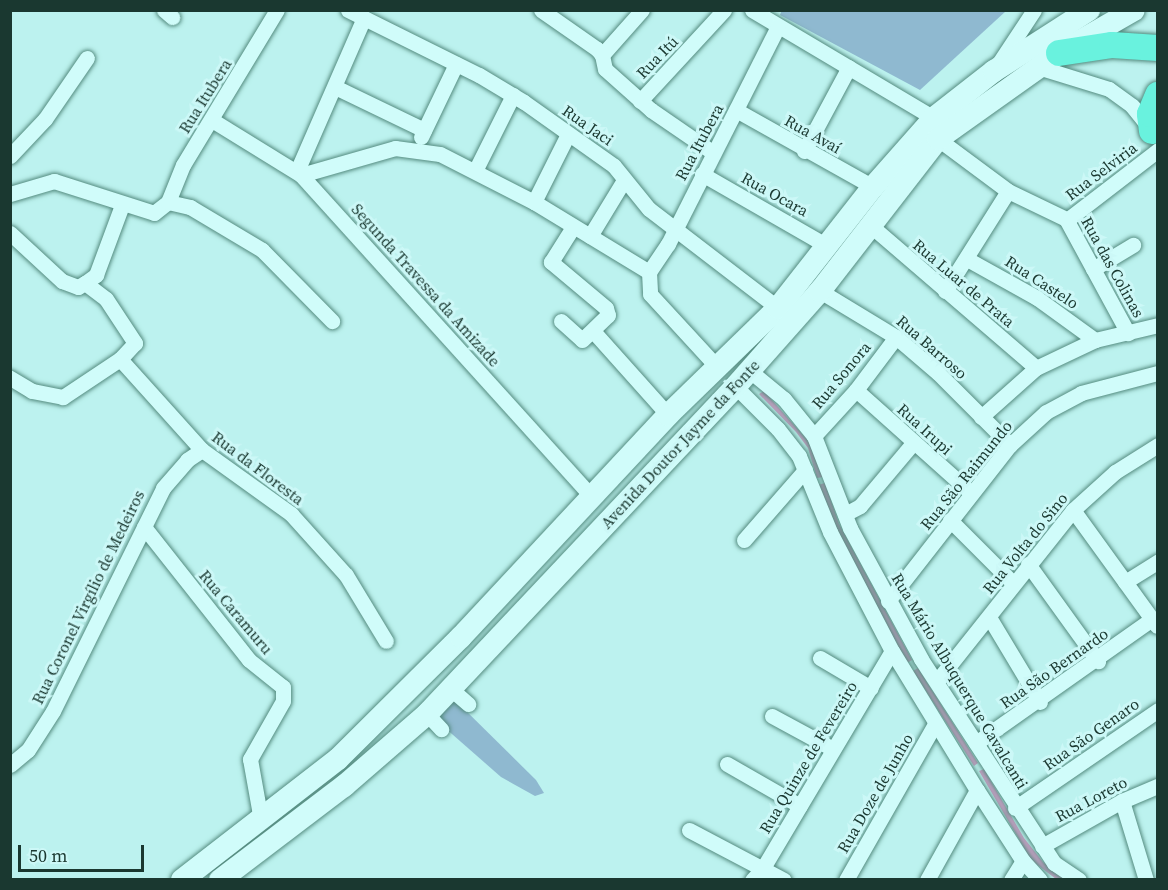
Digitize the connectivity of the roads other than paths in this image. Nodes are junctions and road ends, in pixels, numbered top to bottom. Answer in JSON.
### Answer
{"nodes":[{"id":1,"x":277,"y":10,"type":"edge"},
{"id":2,"x":348,"y":10,"type":"edge"},
{"id":3,"x":541,"y":10,"type":"edge"},
{"id":4,"x":642,"y":10,"type":"edge"},
{"id":5,"x":724,"y":10,"type":"edge"},
{"id":6,"x":752,"y":10,"type":"edge"},
{"id":7,"x":1034,"y":10,"type":"edge"},
{"id":8,"x":1089,"y":10,"type":"edge"},
{"id":9,"x":1134,"y":10,"type":"edge"},
{"id":10,"x":364,"y":18,"type":"junction"},
{"id":11,"x":774,"y":19,"type":"edge"},
{"id":12,"x":1158,"y":48,"type":"edge"},
{"id":13,"x":1059,"y":53,"type":"junction"},
{"id":14,"x":602,"y":55,"type":"junction"},
{"id":15,"x":87,"y":58,"type":"dead end"},
{"id":16,"x":456,"y":64,"type":"junction"},
{"id":17,"x":849,"y":67,"type":"junction"},
{"id":18,"x":1038,"y":67,"type":"junction"},
{"id":19,"x":994,"y":70,"type":"junction"},
{"id":20,"x":335,"y":87,"type":"junction"},
{"id":21,"x":513,"y":95,"type":"junction"},
{"id":22,"x":1158,"y":95,"type":"edge"},
{"id":23,"x":640,"y":101,"type":"junction"},
{"id":24,"x":736,"y":110,"type":"junction"},
{"id":25,"x":212,"y":120,"type":"junction"},
{"id":26,"x":936,"y":128,"type":"junction"},
{"id":27,"x":424,"y":130,"type":"junction"},
{"id":28,"x":568,"y":134,"type":"junction"},
{"id":29,"x":1156,"y":140,"type":"edge"},
{"id":30,"x":417,"y":148,"type":"junction"},
{"id":31,"x":804,"y":151,"type":"junction"},
{"id":32,"x":712,"y":152,"type":"junction"},
{"id":33,"x":10,"y":156,"type":"edge"},
{"id":34,"x":476,"y":171,"type":"junction"},
{"id":35,"x":299,"y":173,"type":"junction"},
{"id":36,"x":702,"y":174,"type":"junction"},
{"id":37,"x":624,"y":180,"type":"junction"},
{"id":38,"x":873,"y":187,"type":"junction"},
{"id":39,"x":1008,"y":191,"type":"junction"},
{"id":40,"x":10,"y":194,"type":"edge"},
{"id":41,"x":168,"y":202,"type":"junction"},
{"id":42,"x":534,"y":202,"type":"junction"},
{"id":43,"x":122,"y":204,"type":"junction"},
{"id":44,"x":1067,"y":219,"type":"junction"},
{"id":45,"x":870,"y":225,"type":"junction"},
{"id":46,"x":573,"y":227,"type":"junction"},
{"id":47,"x":676,"y":230,"type":"junction"},
{"id":48,"x":10,"y":233,"type":"edge"},
{"id":49,"x":590,"y":236,"type":"junction"},
{"id":50,"x":1133,"y":245,"type":"dead end"},
{"id":51,"x":829,"y":247,"type":"junction"},
{"id":52,"x":967,"y":259,"type":"junction"},
{"id":53,"x":98,"y":269,"type":"junction"},
{"id":54,"x":1093,"y":269,"type":"junction"},
{"id":55,"x":649,"y":272,"type":"junction"},
{"id":56,"x":86,"y":284,"type":"junction"},
{"id":57,"x":820,"y":291,"type":"junction"},
{"id":58,"x":945,"y":291,"type":"junction"},
{"id":59,"x":106,"y":299,"type":"junction"},
{"id":60,"x":778,"y":308,"type":"junction"},
{"id":61,"x":332,"y":321,"type":"dead end"},
{"id":62,"x":561,"y":321,"type":"dead end"},
{"id":63,"x":1158,"y":325,"type":"edge"},
{"id":64,"x":592,"y":331,"type":"junction"},
{"id":65,"x":1128,"y":333,"type":"junction"},
{"id":66,"x":896,"y":337,"type":"junction"},
{"id":67,"x":1095,"y":340,"type":"junction"},
{"id":68,"x":120,"y":359,"type":"junction"},
{"id":69,"x":718,"y":368,"type":"junction"},
{"id":70,"x":1036,"y":368,"type":"junction"},
{"id":71,"x":1158,"y":373,"type":"edge"},
{"id":72,"x":10,"y":378,"type":"edge"},
{"id":73,"x":743,"y":379,"type":"junction"},
{"id":74,"x":856,"y":390,"type":"junction"},
{"id":75,"x":675,"y":409,"type":"junction"},
{"id":76,"x":981,"y":417,"type":"junction"},
{"id":77,"x":814,"y":436,"type":"junction"},
{"id":78,"x":913,"y":442,"type":"junction"},
{"id":79,"x":1158,"y":445,"type":"edge"},
{"id":80,"x":1010,"y":446,"type":"junction"},
{"id":81,"x":202,"y":450,"type":"junction"},
{"id":82,"x":808,"y":476,"type":"junction"},
{"id":83,"x":830,"y":476,"type":"junction"},
{"id":84,"x":972,"y":493,"type":"junction"},
{"id":85,"x":592,"y":497,"type":"junction"},
{"id":86,"x":1073,"y":510,"type":"junction"},
{"id":87,"x":844,"y":514,"type":"junction"},
{"id":88,"x":950,"y":520,"type":"junction"},
{"id":89,"x":144,"y":527,"type":"junction"},
{"id":90,"x":588,"y":540,"type":"junction"},
{"id":91,"x":744,"y":540,"type":"dead end"},
{"id":92,"x":1158,"y":561,"type":"edge"},
{"id":93,"x":1028,"y":564,"type":"junction"},
{"id":94,"x":1125,"y":582,"type":"junction"},
{"id":95,"x":1013,"y":583,"type":"junction"},
{"id":96,"x":888,"y":601,"type":"junction"},
{"id":97,"x":989,"y":617,"type":"junction"},
{"id":98,"x":1155,"y":623,"type":"edge"},
{"id":99,"x":461,"y":638,"type":"junction"},
{"id":100,"x":386,"y":640,"type":"dead end"},
{"id":101,"x":892,"y":651,"type":"junction"},
{"id":102,"x":820,"y":658,"type":"dead end"},
{"id":103,"x":921,"y":659,"type":"junction"},
{"id":104,"x":1098,"y":661,"type":"junction"},
{"id":105,"x":470,"y":669,"type":"junction"},
{"id":106,"x":903,"y":671,"type":"junction"},
{"id":107,"x":937,"y":681,"type":"junction"},
{"id":108,"x":871,"y":688,"type":"junction"},
{"id":109,"x":451,"y":689,"type":"junction"},
{"id":110,"x":1040,"y":702,"type":"junction"},
{"id":111,"x":468,"y":704,"type":"dead end"},
{"id":112,"x":1158,"y":710,"type":"edge"},
{"id":113,"x":771,"y":716,"type":"dead end"},
{"id":114,"x":935,"y":724,"type":"junction"},
{"id":115,"x":976,"y":743,"type":"junction"},
{"id":116,"x":833,"y":749,"type":"junction"},
{"id":117,"x":986,"y":761,"type":"junction"},
{"id":118,"x":727,"y":764,"type":"dead end"},
{"id":119,"x":10,"y":765,"type":"edge"},
{"id":120,"x":967,"y":775,"type":"junction"},
{"id":121,"x":1158,"y":786,"type":"edge"},
{"id":122,"x":976,"y":790,"type":"junction"},
{"id":123,"x":1122,"y":801,"type":"junction"},
{"id":124,"x":800,"y":806,"type":"junction"},
{"id":125,"x":1016,"y":808,"type":"junction"},
{"id":126,"x":261,"y":820,"type":"junction"},
{"id":127,"x":689,"y":830,"type":"dead end"},
{"id":128,"x":1042,"y":846,"type":"junction"},
{"id":129,"x":1023,"y":861,"type":"junction"},
{"id":130,"x":763,"y":868,"type":"junction"},
{"id":131,"x":182,"y":879,"type":"edge"},
{"id":132,"x":220,"y":879,"type":"edge"},
{"id":133,"x":752,"y":879,"type":"edge"},
{"id":134,"x":784,"y":879,"type":"edge"},
{"id":135,"x":846,"y":879,"type":"edge"},
{"id":136,"x":927,"y":879,"type":"edge"},
{"id":137,"x":1011,"y":879,"type":"edge"},
{"id":138,"x":1040,"y":879,"type":"edge"},
{"id":139,"x":1079,"y":879,"type":"edge"},
{"id":140,"x":1146,"y":879,"type":"edge"}],
"edges":[{"from":1,"to":25,"type":"street","name":"Rua Itubera"},
{"from":2,"to":10,"type":"street","name":"Rua Jaci"},
{"from":3,"to":14,"type":"street"},
{"from":4,"to":14,"type":"street"},
{"from":5,"to":23,"type":"street","name":"Rua Itú"},
{"from":6,"to":11,"type":"street"},
{"from":7,"to":19,"type":"street","name":"Avenida Doutor Jayme da Fonte"},
{"from":8,"to":19,"type":"main road","name":"Avenida Doutor Jayme da Fonte"},
{"from":9,"to":13,"type":"main road","name":"Avenida Doutor Jayme da Fonte"},
{"from":10,"to":16,"type":"street","name":"Rua Jaci"},
{"from":10,"to":20,"type":"street"},
{"from":11,"to":17,"type":"street"},
{"from":11,"to":24,"type":"street","name":"Rua Itubera"},
{"from":12,"to":13,"type":"highway"},
{"from":13,"to":18,"type":"main road","name":"Avenida Doutor Jayme da Fonte"},
{"from":14,"to":23,"type":"street"},
{"from":15,"to":33,"type":"street"},
{"from":16,"to":21,"type":"street","name":"Rua Jaci"},
{"from":16,"to":27,"type":"street"},
{"from":17,"to":26,"type":"street"},
{"from":17,"to":31,"type":"street"},
{"from":18,"to":26,"type":"main road","name":"Avenida Doutor Jayme da Fonte"},
{"from":18,"to":29,"type":"street"},
{"from":19,"to":26,"type":"main road","name":"Avenida Doutor Jayme da Fonte"},
{"from":20,"to":27,"type":"street"},
{"from":20,"to":35,"type":"street"},
{"from":21,"to":28,"type":"street","name":"Rua Jaci"},
{"from":21,"to":34,"type":"street"},
{"from":22,"to":29,"type":"highway"},
{"from":23,"to":32,"type":"street"},
{"from":24,"to":31,"type":"street","name":"Rua Avaí"},
{"from":24,"to":32,"type":"street","name":"Rua Itubera"},
{"from":25,"to":35,"type":"street","name":"Segunda Travessa da Amizade"},
{"from":25,"to":41,"type":"street","name":"Rua Itubera"},
{"from":26,"to":38,"type":"main road","name":"Avenida Doutor Jayme da Fonte"},
{"from":26,"to":39,"type":"street"},
{"from":26,"to":45,"type":"main road","name":"Avenida Doutor Jayme da Fonte"},
{"from":27,"to":30,"type":"street"},
{"from":28,"to":37,"type":"street","name":"Rua Jaci"},
{"from":28,"to":42,"type":"street"},
{"from":29,"to":44,"type":"street","name":"Rua Selviria"},
{"from":30,"to":34,"type":"street"},
{"from":30,"to":35,"type":"street"},
{"from":31,"to":38,"type":"street","name":"Rua Avaí"},
{"from":32,"to":36,"type":"street","name":"Rua Itubera"},
{"from":34,"to":42,"type":"street"},
{"from":35,"to":85,"type":"street","name":"Segunda Travessa da Amizade"},
{"from":36,"to":47,"type":"street","name":"Rua Itubera"},
{"from":36,"to":51,"type":"street","name":"Rua Ocara"},
{"from":37,"to":47,"type":"street","name":"Rua Jaci"},
{"from":37,"to":49,"type":"street"},
{"from":38,"to":51,"type":"main road","name":"Avenida Doutor Jayme da Fonte"},
{"from":39,"to":44,"type":"street"},
{"from":39,"to":52,"type":"street"},
{"from":40,"to":43,"type":"street"},
{"from":41,"to":43,"type":"street"},
{"from":41,"to":61,"type":"street"},
{"from":42,"to":46,"type":"street"},
{"from":43,"to":53,"type":"street"},
{"from":44,"to":54,"type":"street","name":"Rua das Colinas"},
{"from":45,"to":57,"type":"main road","name":"Avenida Doutor Jayme da Fonte"},
{"from":45,"to":58,"type":"street","name":"Rua Luar de Prata"},
{"from":46,"to":49,"type":"street"},
{"from":46,"to":64,"type":"street"},
{"from":47,"to":55,"type":"street","name":"Rua Itubera"},
{"from":47,"to":60,"type":"street","name":"Rua Jaci"},
{"from":48,"to":56,"type":"street"},
{"from":49,"to":55,"type":"street"},
{"from":50,"to":54,"type":"street"},
{"from":51,"to":60,"type":"main road","name":"Avenida Doutor Jayme da Fonte"},
{"from":52,"to":58,"type":"street"},
{"from":52,"to":67,"type":"street","name":"Rua Castelo"},
{"from":53,"to":56,"type":"street"},
{"from":53,"to":59,"type":"street"},
{"from":54,"to":65,"type":"street","name":"Rua das Colinas"},
{"from":55,"to":69,"type":"street"},
{"from":56,"to":59,"type":"street"},
{"from":57,"to":66,"type":"street","name":"Rua Barroso"},
{"from":57,"to":73,"type":"main road","name":"Avenida Doutor Jayme da Fonte"},
{"from":58,"to":70,"type":"street","name":"Rua Luar de Prata"},
{"from":59,"to":68,"type":"street"},
{"from":60,"to":69,"type":"main road","name":"Avenida Doutor Jayme da Fonte"},
{"from":62,"to":64,"type":"street"},
{"from":63,"to":65,"type":"street"},
{"from":64,"to":75,"type":"street"},
{"from":65,"to":67,"type":"street"},
{"from":66,"to":74,"type":"street","name":"Rua Sonora"},
{"from":66,"to":76,"type":"street","name":"Rua Barroso"},
{"from":67,"to":70,"type":"street"},
{"from":68,"to":72,"type":"street"},
{"from":68,"to":81,"type":"street","name":"Rua da Floresta"},
{"from":69,"to":75,"type":"main road","name":"Avenida Doutor Jayme da Fonte"},
{"from":70,"to":76,"type":"street"},
{"from":71,"to":80,"type":"street","name":"Rua São Raimundo"},
{"from":73,"to":77,"type":"street","name":"Rua Mário Albuquerque Cavalcanti"},
{"from":73,"to":82,"type":"street"},
{"from":73,"to":90,"type":"main road","name":"Avenida Doutor Jayme da Fonte"},
{"from":74,"to":77,"type":"street","name":"Rua Sonora"},
{"from":74,"to":78,"type":"street","name":"Rua Irupi"},
{"from":75,"to":85,"type":"main road","name":"Avenida Doutor Jayme da Fonte"},
{"from":75,"to":90,"type":"main road"},
{"from":76,"to":80,"type":"street","name":"Rua Barroso"},
{"from":77,"to":83,"type":"street","name":"Rua Mário Albuquerque Cavalcanti"},
{"from":78,"to":84,"type":"street","name":"Rua Irupi"},
{"from":78,"to":87,"type":"street"},
{"from":79,"to":86,"type":"street","name":"Rua Volta do Sino"},
{"from":80,"to":84,"type":"street","name":"Rua São Raimundo"},
{"from":81,"to":89,"type":"street","name":"Rua Coronel Virgílio de Medeiros"},
{"from":81,"to":100,"type":"street","name":"Rua da Floresta"},
{"from":82,"to":83,"type":"street"},
{"from":82,"to":91,"type":"street"},
{"from":82,"to":101,"type":"street"},
{"from":83,"to":87,"type":"street","name":"Rua Mário Albuquerque Cavalcanti"},
{"from":84,"to":88,"type":"street","name":"Rua São Raimundo"},
{"from":85,"to":99,"type":"main road","name":"Avenida Doutor Jayme da Fonte"},
{"from":86,"to":93,"type":"street","name":"Rua Volta do Sino"},
{"from":86,"to":94,"type":"street"},
{"from":87,"to":96,"type":"street","name":"Rua Mário Albuquerque Cavalcanti"},
{"from":88,"to":95,"type":"street"},
{"from":88,"to":96,"type":"street","name":"Rua São Raimundo"},
{"from":89,"to":119,"type":"street","name":"Rua Coronel Virgílio de Medeiros"},
{"from":89,"to":126,"type":"street","name":"Rua Caramuru"},
{"from":90,"to":105,"type":"main road","name":"Avenida Doutor Jayme da Fonte"},
{"from":92,"to":94,"type":"street"},
{"from":93,"to":95,"type":"street","name":"Rua Volta do Sino"},
{"from":93,"to":104,"type":"street"},
{"from":94,"to":98,"type":"street"},
{"from":95,"to":97,"type":"street","name":"Rua Volta do Sino"},
{"from":96,"to":103,"type":"street","name":"Rua Mário Albuquerque Cavalcanti"},
{"from":97,"to":107,"type":"street","name":"Rua Volta do Sino"},
{"from":97,"to":110,"type":"street"},
{"from":98,"to":104,"type":"street","name":"Rua São Bernardo"},
{"from":99,"to":105,"type":"main road"},
{"from":99,"to":126,"type":"main road","name":"Avenida Doutor Jayme da Fonte"},
{"from":101,"to":106,"type":"street"},
{"from":101,"to":108,"type":"street","name":"Rua Quinze de Fevereiro"},
{"from":102,"to":108,"type":"street"},
{"from":103,"to":106,"type":"street"},
{"from":103,"to":107,"type":"street","name":"Rua Mário Albuquerque Cavalcanti"},
{"from":104,"to":110,"type":"street","name":"Rua São Bernardo"},
{"from":105,"to":109,"type":"main road","name":"Avenida Doutor Jayme da Fonte"},
{"from":106,"to":114,"type":"street"},
{"from":107,"to":115,"type":"street","name":"Rua Mário Albuquerque Cavalcanti"},
{"from":108,"to":116,"type":"street","name":"Rua Quinze de Fevereiro"},
{"from":109,"to":111,"type":"street"},
{"from":109,"to":132,"type":"main road","name":"Avenida Doutor Jayme da Fonte"},
{"from":110,"to":115,"type":"street","name":"Rua São Bernardo"},
{"from":112,"to":125,"type":"street","name":"Rua São Genaro"},
{"from":113,"to":116,"type":"street"},
{"from":114,"to":120,"type":"street"},
{"from":114,"to":135,"type":"street","name":"Rua Doze de Junho"},
{"from":115,"to":117,"type":"street","name":"Rua Mário Albuquerque Cavalcanti"},
{"from":116,"to":124,"type":"street","name":"Rua Quinze de Fevereiro"},
{"from":117,"to":120,"type":"street"},
{"from":117,"to":125,"type":"street","name":"Rua Mário Albuquerque Cavalcanti"},
{"from":118,"to":124,"type":"street"},
{"from":120,"to":122,"type":"street"},
{"from":121,"to":123,"type":"street","name":"Rua Loreto"},
{"from":122,"to":129,"type":"street"},
{"from":122,"to":136,"type":"street"},
{"from":123,"to":128,"type":"street","name":"Rua Loreto"},
{"from":123,"to":140,"type":"street"},
{"from":124,"to":130,"type":"street","name":"Rua Quinze de Fevereiro"},
{"from":125,"to":128,"type":"street","name":"Rua Mário Albuquerque Cavalcanti"},
{"from":126,"to":131,"type":"main road","name":"Avenida Doutor Jayme da Fonte"},
{"from":127,"to":130,"type":"street"},
{"from":128,"to":139,"type":"street","name":"Rua Mário Albuquerque Cavalcanti"},
{"from":129,"to":137,"type":"street"},
{"from":129,"to":138,"type":"street"},
{"from":130,"to":133,"type":"street","name":"Rua Quinze de Fevereiro"},
{"from":130,"to":134,"type":"street"}]}
